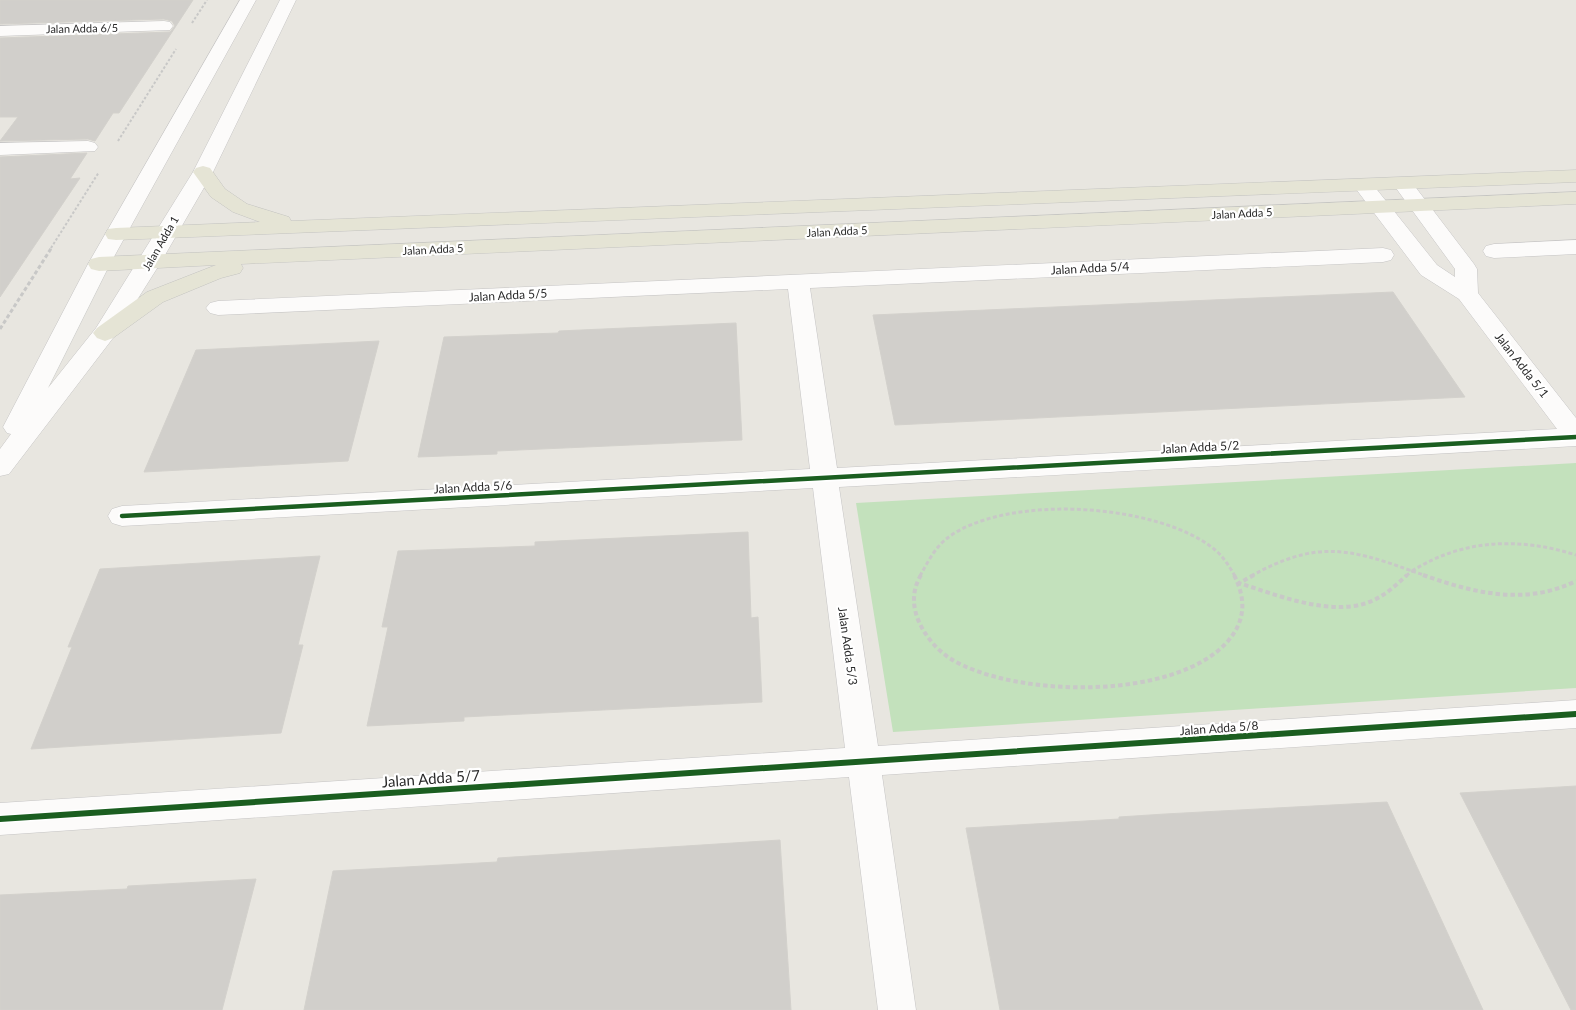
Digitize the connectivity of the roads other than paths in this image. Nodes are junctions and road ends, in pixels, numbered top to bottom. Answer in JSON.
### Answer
{"nodes":[{"id":1,"x":248,"y":0,"type":"edge"},
{"id":2,"x":288,"y":0,"type":"edge"},
{"id":3,"x":164,"y":26,"type":"dead end"},
{"id":4,"x":0,"y":31,"type":"edge"},
{"id":5,"x":88,"y":146,"type":"dead end"},
{"id":6,"x":0,"y":149,"type":"edge"},
{"id":7,"x":203,"y":172,"type":"junction"},
{"id":8,"x":1576,"y":176,"type":"edge"},
{"id":9,"x":1402,"y":184,"type":"junction"},
{"id":10,"x":1363,"y":186,"type":"junction"},
{"id":11,"x":1576,"y":198,"type":"edge"},
{"id":12,"x":1420,"y":206,"type":"junction"},
{"id":13,"x":1380,"y":207,"type":"junction"},
{"id":14,"x":306,"y":226,"type":"junction"},
{"id":15,"x":166,"y":233,"type":"junction"},
{"id":16,"x":116,"y":234,"type":"junction"},
{"id":17,"x":1576,"y":247,"type":"edge"},
{"id":18,"x":1494,"y":251,"type":"dead end"},
{"id":19,"x":1383,"y":255,"type":"dead end"},
{"id":20,"x":278,"y":256,"type":"junction"},
{"id":21,"x":150,"y":262,"type":"junction"},
{"id":22,"x":99,"y":264,"type":"junction"},
{"id":23,"x":798,"y":281,"type":"junction"},
{"id":24,"x":1467,"y":294,"type":"junction"},
{"id":25,"x":218,"y":308,"type":"dead end"},
{"id":26,"x":105,"y":333,"type":"junction"},
{"id":27,"x":1576,"y":436,"type":"edge"},
{"id":28,"x":0,"y":459,"type":"edge"},
{"id":29,"x":0,"y":467,"type":"edge"},
{"id":30,"x":825,"y":478,"type":"junction"},
{"id":31,"x":122,"y":516,"type":"dead end"},
{"id":32,"x":1576,"y":714,"type":"edge"},
{"id":33,"x":864,"y":762,"type":"junction"},
{"id":34,"x":0,"y":819,"type":"edge"},
{"id":35,"x":897,"y":1010,"type":"edge"}],
"edges":[{"from":1,"to":16,"type":"street"},
{"from":2,"to":7,"type":"street","name":"Jalan Adda 1"},
{"from":3,"to":4,"type":"street","name":"Jalan Adda 6/5"},
{"from":5,"to":6,"type":"street"},
{"from":7,"to":14,"type":"main road"},
{"from":7,"to":15,"type":"street","name":"Jalan Adda 1"},
{"from":8,"to":9,"type":"main road","name":"Jalan Adda 5"},
{"from":9,"to":10,"type":"main road","name":"Jalan Adda 5"},
{"from":9,"to":12,"type":"street"},
{"from":10,"to":13,"type":"street","name":"Jalan Adda 5/1"},
{"from":10,"to":14,"type":"main road","name":"Jalan Adda 5"},
{"from":11,"to":12,"type":"main road","name":"Jalan Adda 5"},
{"from":12,"to":13,"type":"main road","name":"Jalan Adda 5"},
{"from":12,"to":24,"type":"street"},
{"from":13,"to":20,"type":"main road","name":"Jalan Adda 5"},
{"from":13,"to":24,"type":"street","name":"Jalan Adda 5/1"},
{"from":14,"to":15,"type":"main road","name":"Jalan Adda 5"},
{"from":15,"to":16,"type":"main road","name":"Jalan Adda 5"},
{"from":15,"to":21,"type":"street","name":"Jalan Adda 1"},
{"from":16,"to":22,"type":"street"},
{"from":17,"to":18,"type":"street"},
{"from":19,"to":23,"type":"street","name":"Jalan Adda 5/4"},
{"from":20,"to":21,"type":"main road","name":"Jalan Adda 5"},
{"from":20,"to":26,"type":"main road"},
{"from":21,"to":22,"type":"main road","name":"Jalan Adda 5"},
{"from":21,"to":26,"type":"street","name":"Jalan Adda 1"},
{"from":22,"to":28,"type":"street"},
{"from":23,"to":25,"type":"street","name":"Jalan Adda 5/5"},
{"from":23,"to":30,"type":"street","name":"Jalan Adda 5/3"},
{"from":24,"to":27,"type":"street","name":"Jalan Adda 5/1"},
{"from":26,"to":29,"type":"street","name":"Jalan Adda 1"},
{"from":27,"to":30,"type":"street","name":"Jalan Adda 5/2"},
{"from":30,"to":31,"type":"street","name":"Jalan Adda 5/6"},
{"from":30,"to":33,"type":"street","name":"Jalan Adda 5/3"},
{"from":32,"to":33,"type":"street","name":"Jalan Adda 5/8"},
{"from":33,"to":34,"type":"street","name":"Jalan Adda 5/7"},
{"from":33,"to":35,"type":"street","name":"Jalan Adda 5/3"}]}
